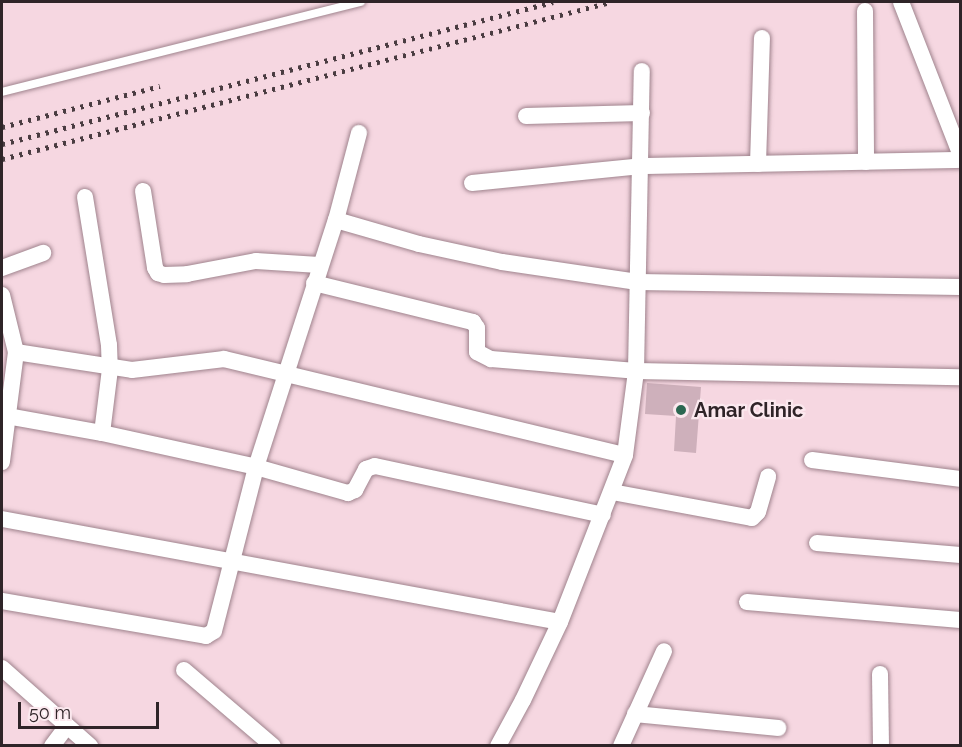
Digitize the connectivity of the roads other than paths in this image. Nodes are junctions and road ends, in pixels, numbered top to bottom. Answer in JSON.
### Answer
{"nodes":[{"id":1,"x":361,"y":2,"type":"edge"},
{"id":2,"x":901,"y":2,"type":"edge"},
{"id":3,"x":865,"y":10,"type":"dead end"},
{"id":4,"x":762,"y":38,"type":"dead end"},
{"id":5,"x":642,"y":71,"type":"dead end"},
{"id":6,"x":2,"y":92,"type":"edge"},
{"id":7,"x":642,"y":113,"type":"junction"},
{"id":8,"x":526,"y":116,"type":"dead end"},
{"id":9,"x":359,"y":134,"type":"dead end"},
{"id":10,"x":960,"y":153,"type":"edge"},
{"id":11,"x":960,"y":160,"type":"edge"},
{"id":12,"x":866,"y":162,"type":"junction"},
{"id":13,"x":758,"y":164,"type":"junction"},
{"id":14,"x":641,"y":166,"type":"junction"},
{"id":15,"x":472,"y":183,"type":"dead end"},
{"id":16,"x":143,"y":191,"type":"dead end"},
{"id":17,"x":85,"y":196,"type":"dead end"},
{"id":18,"x":336,"y":220,"type":"junction"},
{"id":19,"x":43,"y":253,"type":"dead end"},
{"id":20,"x":319,"y":265,"type":"junction"},
{"id":21,"x":2,"y":268,"type":"edge"},
{"id":22,"x":638,"y":282,"type":"junction"},
{"id":23,"x":314,"y":283,"type":"junction"},
{"id":24,"x":960,"y":287,"type":"edge"},
{"id":25,"x":2,"y":295,"type":"edge"},
{"id":26,"x":7,"y":334,"type":"edge"},
{"id":27,"x":16,"y":352,"type":"junction"},
{"id":28,"x":110,"y":369,"type":"junction"},
{"id":29,"x":636,"y":372,"type":"junction"},
{"id":30,"x":287,"y":373,"type":"junction"},
{"id":31,"x":960,"y":377,"type":"edge"},
{"id":32,"x":7,"y":394,"type":"edge"},
{"id":33,"x":7,"y":416,"type":"junction"},
{"id":34,"x":102,"y":433,"type":"junction"},
{"id":35,"x":625,"y":455,"type":"junction"},
{"id":36,"x":812,"y":460,"type":"dead end"},
{"id":37,"x":2,"y":462,"type":"edge"},
{"id":38,"x":256,"y":467,"type":"junction"},
{"id":39,"x":768,"y":477,"type":"dead end"},
{"id":40,"x":960,"y":479,"type":"edge"},
{"id":41,"x":612,"y":492,"type":"junction"},
{"id":42,"x":603,"y":515,"type":"junction"},
{"id":43,"x":2,"y":519,"type":"edge"},
{"id":44,"x":817,"y":543,"type":"dead end"},
{"id":45,"x":960,"y":555,"type":"edge"},
{"id":46,"x":232,"y":562,"type":"junction"},
{"id":47,"x":2,"y":601,"type":"edge"},
{"id":48,"x":747,"y":602,"type":"dead end"},
{"id":49,"x":960,"y":620,"type":"edge"},
{"id":50,"x":560,"y":622,"type":"junction"},
{"id":51,"x":664,"y":651,"type":"dead end"},
{"id":52,"x":2,"y":668,"type":"edge"},
{"id":53,"x":184,"y":670,"type":"dead end"},
{"id":54,"x":880,"y":674,"type":"dead end"},
{"id":55,"x":635,"y":714,"type":"junction"},
{"id":56,"x":68,"y":726,"type":"junction"},
{"id":57,"x":778,"y":728,"type":"dead end"},
{"id":58,"x":52,"y":746,"type":"edge"},
{"id":59,"x":90,"y":746,"type":"edge"},
{"id":60,"x":273,"y":746,"type":"edge"},
{"id":61,"x":498,"y":746,"type":"edge"},
{"id":62,"x":621,"y":746,"type":"edge"},
{"id":63,"x":881,"y":746,"type":"edge"}],
"edges":[{"from":1,"to":6,"type":"lane"},
{"from":2,"to":10,"type":"street"},
{"from":3,"to":12,"type":"street"},
{"from":4,"to":13,"type":"street"},
{"from":5,"to":7,"type":"street"},
{"from":7,"to":8,"type":"street"},
{"from":7,"to":14,"type":"street"},
{"from":9,"to":18,"type":"street"},
{"from":11,"to":12,"type":"street"},
{"from":12,"to":13,"type":"street"},
{"from":13,"to":14,"type":"street"},
{"from":14,"to":15,"type":"street"},
{"from":14,"to":22,"type":"street"},
{"from":16,"to":20,"type":"street"},
{"from":17,"to":28,"type":"street"},
{"from":18,"to":20,"type":"street"},
{"from":18,"to":22,"type":"street"},
{"from":19,"to":21,"type":"street"},
{"from":20,"to":23,"type":"street"},
{"from":22,"to":24,"type":"street"},
{"from":22,"to":29,"type":"street"},
{"from":23,"to":29,"type":"street"},
{"from":23,"to":30,"type":"street"},
{"from":25,"to":26,"type":"street"},
{"from":26,"to":27,"type":"street"},
{"from":27,"to":28,"type":"street"},
{"from":27,"to":32,"type":"street"},
{"from":28,"to":30,"type":"street"},
{"from":28,"to":34,"type":"street"},
{"from":29,"to":31,"type":"street"},
{"from":29,"to":35,"type":"street"},
{"from":30,"to":35,"type":"street"},
{"from":30,"to":38,"type":"street"},
{"from":32,"to":33,"type":"street"},
{"from":33,"to":34,"type":"street"},
{"from":33,"to":37,"type":"street"},
{"from":34,"to":38,"type":"street"},
{"from":35,"to":41,"type":"street"},
{"from":36,"to":40,"type":"street"},
{"from":38,"to":42,"type":"street"},
{"from":38,"to":46,"type":"street"},
{"from":39,"to":41,"type":"street"},
{"from":41,"to":42,"type":"street"},
{"from":42,"to":50,"type":"street"},
{"from":43,"to":46,"type":"street"},
{"from":44,"to":45,"type":"street"},
{"from":46,"to":47,"type":"street"},
{"from":46,"to":50,"type":"street"},
{"from":48,"to":49,"type":"street"},
{"from":50,"to":61,"type":"street"},
{"from":51,"to":55,"type":"street"},
{"from":52,"to":56,"type":"street"},
{"from":53,"to":60,"type":"street"},
{"from":54,"to":63,"type":"street"},
{"from":55,"to":57,"type":"street"},
{"from":55,"to":62,"type":"street"},
{"from":56,"to":58,"type":"street"},
{"from":56,"to":59,"type":"street"}]}
